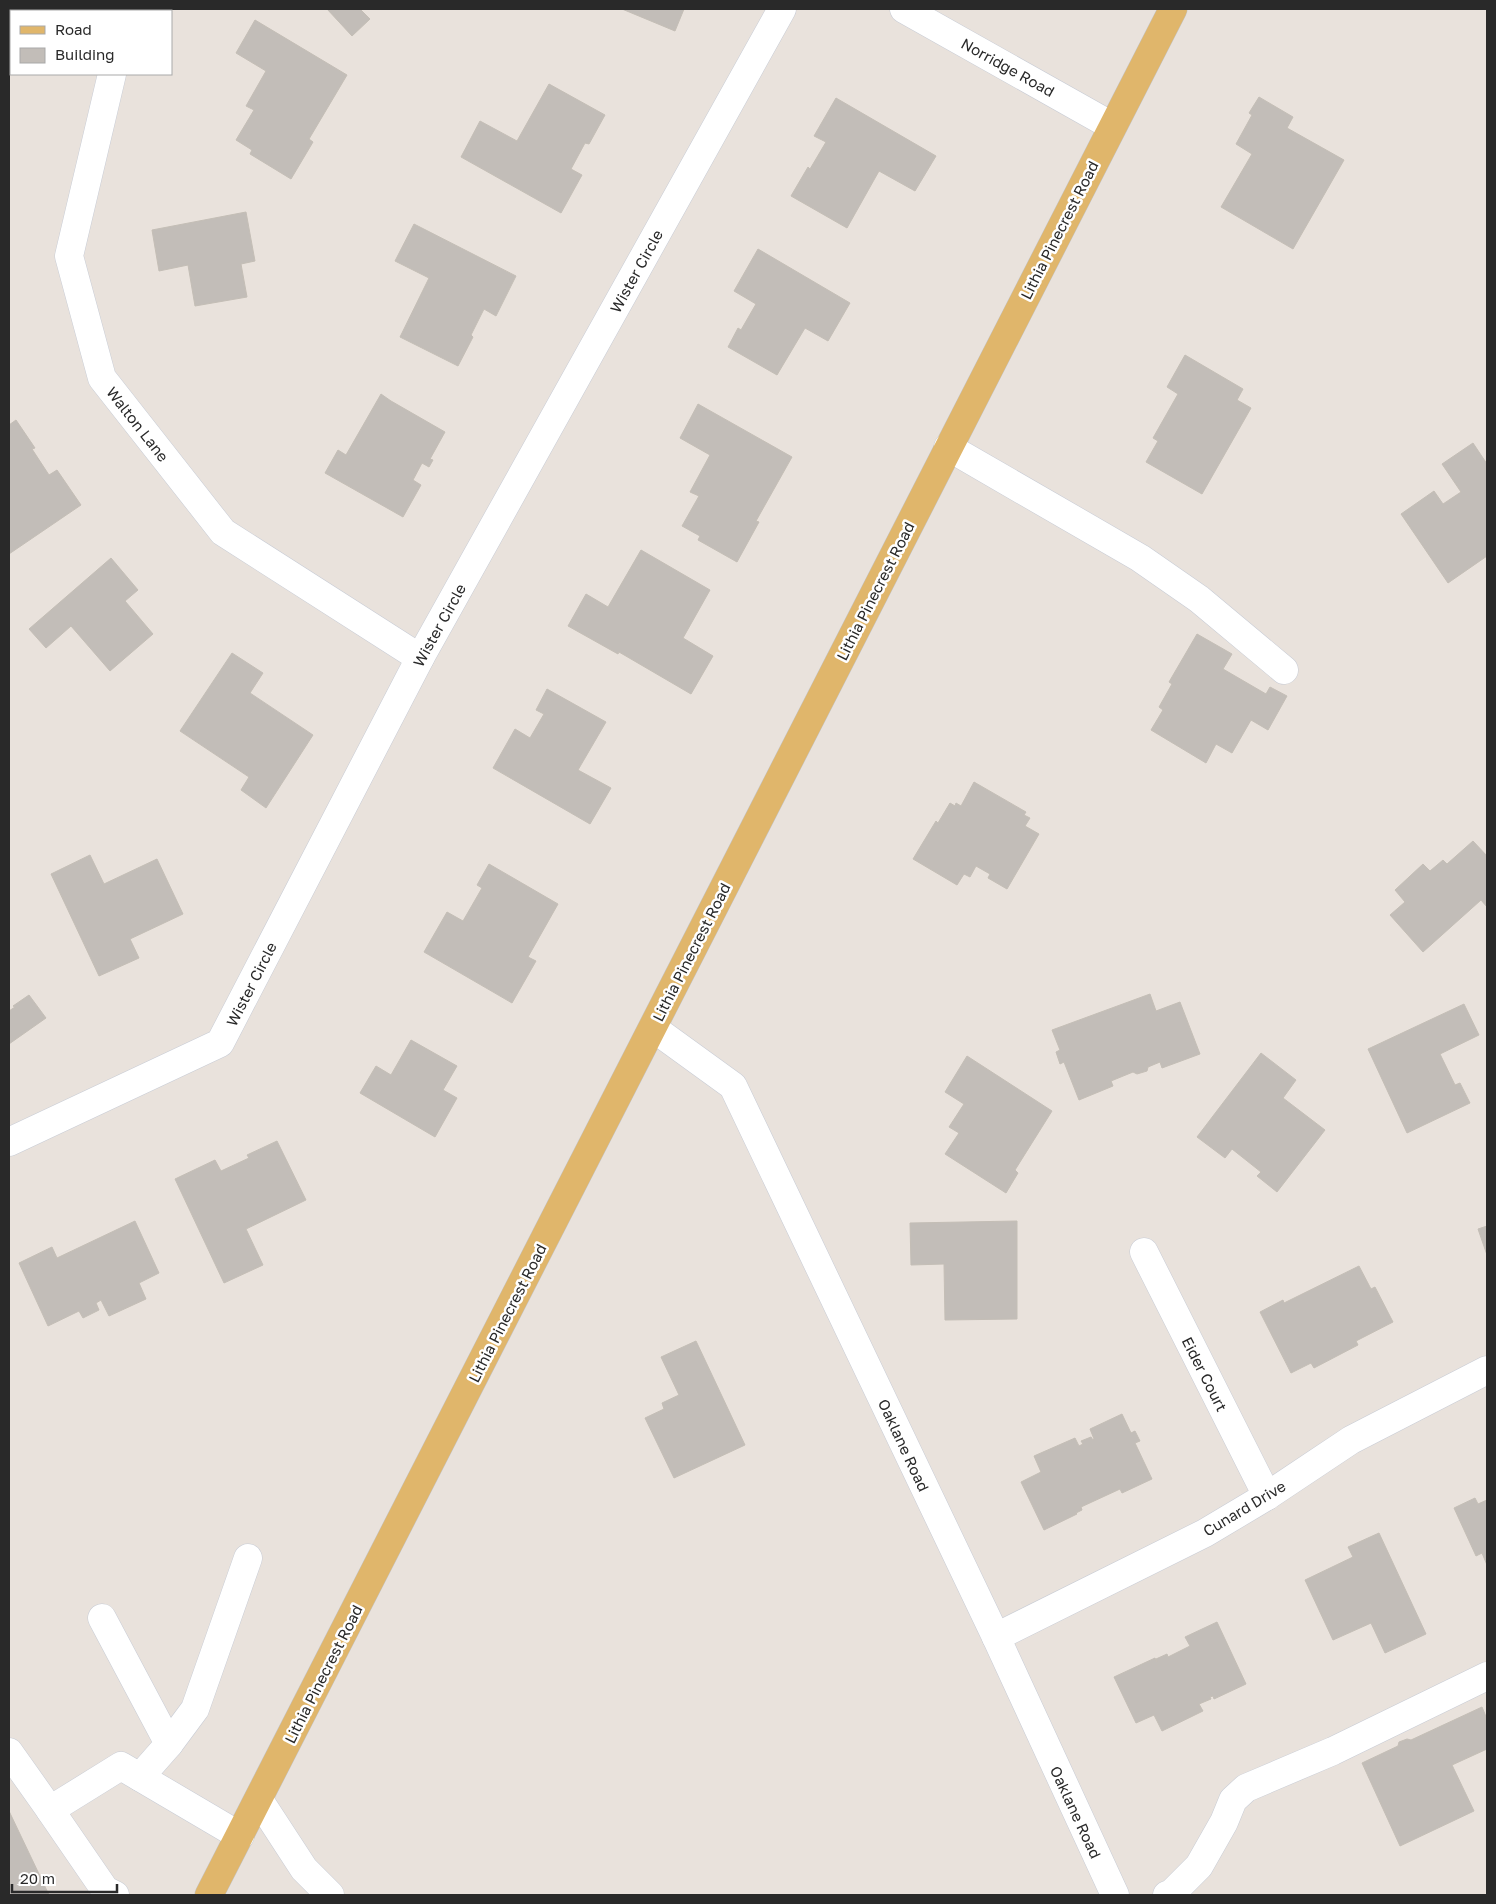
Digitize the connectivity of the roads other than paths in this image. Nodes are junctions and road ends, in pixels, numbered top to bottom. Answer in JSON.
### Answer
{"nodes":[{"id":1,"x":782,"y":9,"type":"edge"},
{"id":2,"x":904,"y":9,"type":"edge"},
{"id":3,"x":1173,"y":9,"type":"edge"},
{"id":4,"x":112,"y":75,"type":"edge"},
{"id":5,"x":1112,"y":126,"type":"junction"},
{"id":6,"x":948,"y":447,"type":"junction"},
{"id":7,"x":420,"y":658,"type":"junction"},
{"id":8,"x":1284,"y":670,"type":"dead end"},
{"id":9,"x":653,"y":1028,"type":"junction"},
{"id":10,"x":9,"y":1142,"type":"edge"},
{"id":11,"x":1144,"y":1252,"type":"dead end"},
{"id":12,"x":1487,"y":1370,"type":"edge"},
{"id":13,"x":1267,"y":1496,"type":"junction"},
{"id":14,"x":248,"y":1558,"type":"dead end"},
{"id":15,"x":102,"y":1618,"type":"dead end"},
{"id":16,"x":996,"y":1637,"type":"junction"},
{"id":17,"x":1487,"y":1676,"type":"edge"},
{"id":18,"x":169,"y":1744,"type":"junction"},
{"id":19,"x":9,"y":1752,"type":"edge"},
{"id":20,"x":140,"y":1777,"type":"junction"},
{"id":21,"x":259,"y":1800,"type":"junction"},
{"id":22,"x":50,"y":1810,"type":"junction"},
{"id":23,"x":240,"y":1836,"type":"junction"},
{"id":24,"x":115,"y":1895,"type":"edge"},
{"id":25,"x":209,"y":1895,"type":"edge"},
{"id":26,"x":330,"y":1895,"type":"edge"},
{"id":27,"x":1115,"y":1895,"type":"edge"},
{"id":28,"x":1167,"y":1895,"type":"edge"}],
"edges":[{"from":1,"to":7,"type":"street","name":"Wister Circle"},
{"from":2,"to":5,"type":"street","name":"Norridge Road"},
{"from":3,"to":5,"type":"main road","name":"Lithia Pinecrest Road"},
{"from":4,"to":7,"type":"street","name":"Walton Lane"},
{"from":5,"to":6,"type":"main road","name":"Lithia Pinecrest Road"},
{"from":6,"to":8,"type":"street"},
{"from":6,"to":9,"type":"main road","name":"Lithia Pinecrest Road"},
{"from":7,"to":10,"type":"street","name":"Wister Circle"},
{"from":9,"to":16,"type":"street","name":"Oaklane Road"},
{"from":9,"to":21,"type":"main road","name":"Lithia Pinecrest Road"},
{"from":11,"to":13,"type":"street","name":"Eider Court"},
{"from":12,"to":13,"type":"street","name":"Cunard Drive"},
{"from":13,"to":16,"type":"street","name":"Cunard Drive"},
{"from":14,"to":18,"type":"street"},
{"from":15,"to":18,"type":"street"},
{"from":16,"to":27,"type":"street","name":"Oaklane Road"},
{"from":17,"to":28,"type":"street"},
{"from":18,"to":20,"type":"street"},
{"from":19,"to":22,"type":"street"},
{"from":20,"to":22,"type":"street"},
{"from":20,"to":23,"type":"street"},
{"from":21,"to":23,"type":"main road","name":"Lithia Pinecrest Road"},
{"from":21,"to":26,"type":"street"},
{"from":22,"to":24,"type":"street"},
{"from":23,"to":25,"type":"main road","name":"Lithia Pinecrest Road"}]}
